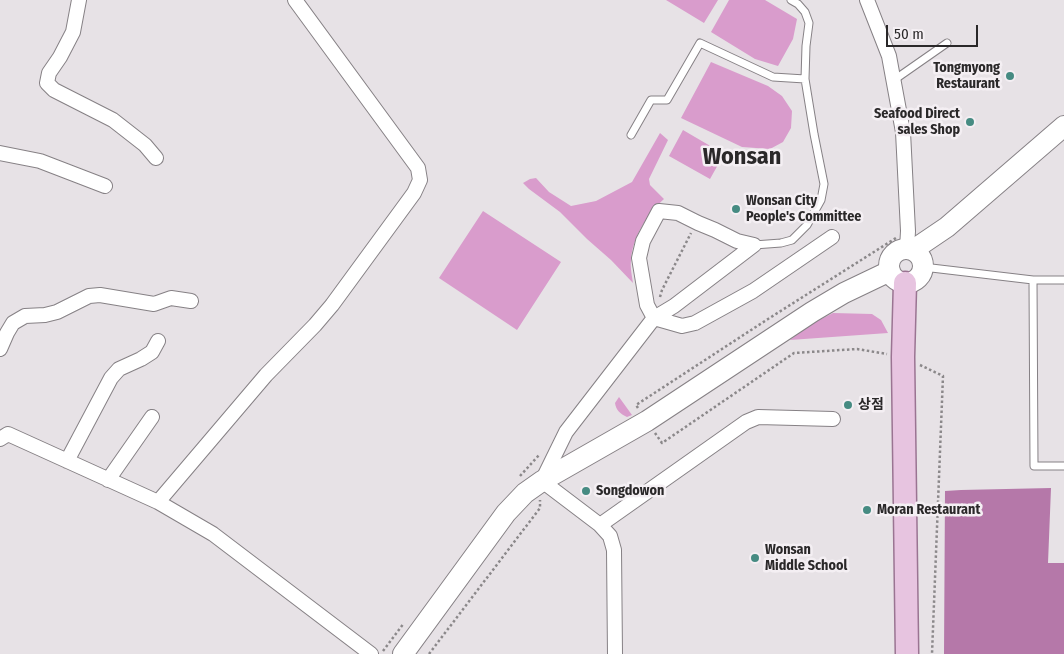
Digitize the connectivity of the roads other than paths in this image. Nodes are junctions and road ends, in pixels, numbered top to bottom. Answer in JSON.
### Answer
{"nodes":[{"id":1,"x":79,"y":0,"type":"edge"},
{"id":2,"x":295,"y":0,"type":"edge"},
{"id":3,"x":791,"y":0,"type":"edge"},
{"id":4,"x":867,"y":0,"type":"edge"},
{"id":5,"x":947,"y":43,"type":"dead end"},
{"id":6,"x":805,"y":78,"type":"junction"},
{"id":7,"x":894,"y":80,"type":"junction"},
{"id":8,"x":1064,"y":126,"type":"edge"},
{"id":9,"x":632,"y":135,"type":"dead end"},
{"id":10,"x":0,"y":153,"type":"edge"},
{"id":11,"x":156,"y":158,"type":"dead end"},
{"id":12,"x":105,"y":186,"type":"dead end"},
{"id":13,"x":832,"y":237,"type":"dead end"},
{"id":14,"x":754,"y":245,"type":"junction"},
{"id":15,"x":913,"y":249,"type":"junction"},
{"id":16,"x":897,"y":277,"type":"junction"},
{"id":17,"x":1033,"y":280,"type":"junction"},
{"id":18,"x":1064,"y":280,"type":"edge"},
{"id":19,"x":191,"y":301,"type":"dead end"},
{"id":20,"x":654,"y":318,"type":"junction"},
{"id":21,"x":158,"y":341,"type":"dead end"},
{"id":22,"x":0,"y":349,"type":"edge"},
{"id":23,"x":152,"y":417,"type":"dead end"},
{"id":24,"x":833,"y":419,"type":"dead end"},
{"id":25,"x":3,"y":433,"type":"edge"},
{"id":26,"x":67,"y":460,"type":"junction"},
{"id":27,"x":1064,"y":466,"type":"edge"},
{"id":28,"x":108,"y":480,"type":"junction"},
{"id":29,"x":542,"y":481,"type":"junction"},
{"id":30,"x":158,"y":502,"type":"junction"},
{"id":31,"x":600,"y":525,"type":"junction"},
{"id":32,"x":371,"y":654,"type":"edge"},
{"id":33,"x":404,"y":654,"type":"edge"},
{"id":34,"x":615,"y":654,"type":"edge"},
{"id":35,"x":907,"y":654,"type":"edge"}],
"edges":[{"from":1,"to":11,"type":"street"},
{"from":2,"to":30,"type":"street"},
{"from":3,"to":6,"type":"lane"},
{"from":4,"to":7,"type":"street"},
{"from":5,"to":7,"type":"lane"},
{"from":6,"to":9,"type":"lane"},
{"from":6,"to":14,"type":"lane"},
{"from":7,"to":15,"type":"street"},
{"from":8,"to":15,"type":"main road"},
{"from":10,"to":12,"type":"street"},
{"from":13,"to":20,"type":"street"},
{"from":14,"to":20,"type":"street"},
{"from":14,"to":20,"type":"street"},
{"from":15,"to":16,"type":"main road"},
{"from":15,"to":16,"type":"main road"},
{"from":15,"to":17,"type":"lane"},
{"from":16,"to":29,"type":"main road"},
{"from":16,"to":35,"type":"main road"},
{"from":17,"to":18,"type":"lane"},
{"from":17,"to":27,"type":"lane"},
{"from":19,"to":22,"type":"street"},
{"from":20,"to":29,"type":"street"},
{"from":21,"to":26,"type":"street"},
{"from":23,"to":28,"type":"street"},
{"from":24,"to":31,"type":"street"},
{"from":25,"to":26,"type":"street"},
{"from":26,"to":28,"type":"street"},
{"from":28,"to":30,"type":"street"},
{"from":29,"to":31,"type":"street"},
{"from":29,"to":33,"type":"main road"},
{"from":30,"to":32,"type":"street"},
{"from":31,"to":34,"type":"street"}]}
